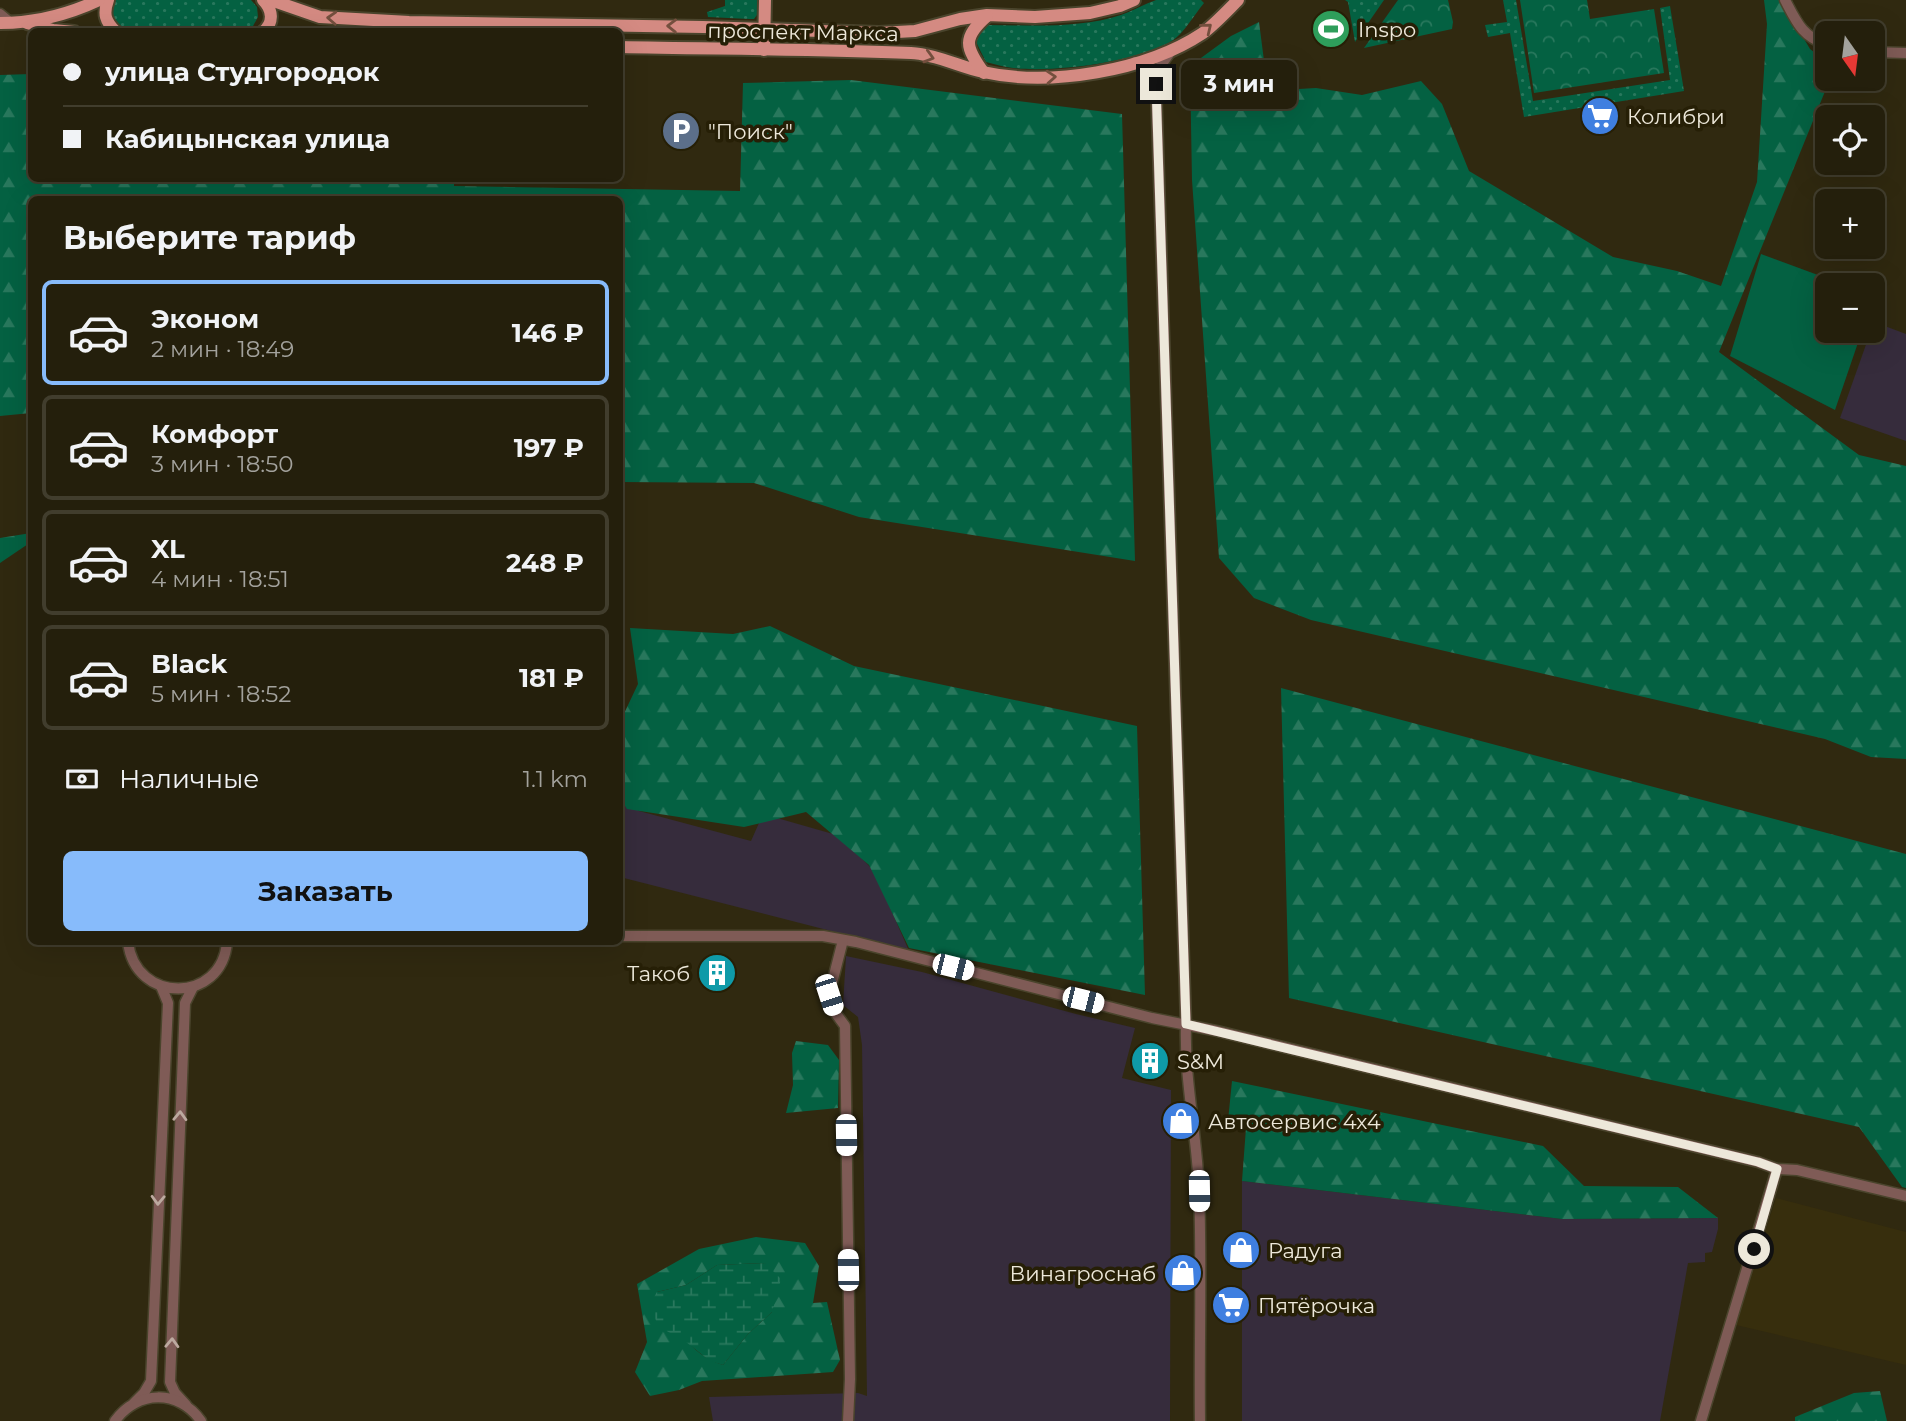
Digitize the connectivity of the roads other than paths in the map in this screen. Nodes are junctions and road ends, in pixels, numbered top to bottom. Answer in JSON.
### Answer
{"nodes":[{"id":1,"x":99,"y":0,"type":"edge"},
{"id":2,"x":108,"y":0,"type":"edge"},
{"id":3,"x":263,"y":0,"type":"edge"},
{"id":4,"x":271,"y":0,"type":"edge"},
{"id":5,"x":765,"y":0,"type":"edge"},
{"id":6,"x":1134,"y":0,"type":"edge"},
{"id":7,"x":1238,"y":0,"type":"edge"},
{"id":8,"x":1785,"y":0,"type":"edge"},
{"id":9,"x":0,"y":14,"type":"edge"},
{"id":10,"x":987,"y":15,"type":"junction"},
{"id":11,"x":6,"y":23,"type":"edge"},
{"id":12,"x":27,"y":23,"type":"junction"},
{"id":13,"x":46,"y":28,"type":"edge"},
{"id":14,"x":112,"y":28,"type":"edge"},
{"id":15,"x":266,"y":28,"type":"edge"},
{"id":16,"x":765,"y":28,"type":"junction"},
{"id":17,"x":1815,"y":41,"type":"edge"},
{"id":18,"x":623,"y":47,"type":"edge"},
{"id":19,"x":764,"y":50,"type":"junction"},
{"id":20,"x":1171,"y":51,"type":"junction"},
{"id":21,"x":1885,"y":52,"type":"edge"},
{"id":22,"x":1906,"y":53,"type":"edge"},
{"id":23,"x":1135,"y":62,"type":"junction"},
{"id":24,"x":984,"y":72,"type":"junction"},
{"id":25,"x":1156,"y":84,"type":"junction"},
{"id":26,"x":623,"y":936,"type":"edge"},
{"id":27,"x":843,"y":940,"type":"junction"},
{"id":28,"x":128,"y":945,"type":"edge"},
{"id":29,"x":227,"y":945,"type":"edge"},
{"id":30,"x":161,"y":986,"type":"junction"},
{"id":31,"x":193,"y":987,"type":"junction"},
{"id":32,"x":1186,"y":1024,"type":"junction"},
{"id":33,"x":1777,"y":1169,"type":"junction"},
{"id":34,"x":1906,"y":1196,"type":"edge"},
{"id":35,"x":134,"y":1403,"type":"junction"},
{"id":36,"x":186,"y":1405,"type":"junction"},
{"id":37,"x":115,"y":1421,"type":"edge"},
{"id":38,"x":201,"y":1421,"type":"edge"},
{"id":39,"x":848,"y":1421,"type":"edge"},
{"id":40,"x":1200,"y":1421,"type":"edge"},
{"id":41,"x":1701,"y":1421,"type":"edge"}],
"edges":[{"from":1,"to":12,"type":"main road"},
{"from":2,"to":14,"type":"main road"},
{"from":3,"to":15,"type":"main road"},
{"from":16,"to":4,"type":"main road","name":"проспект Маркса","one_way":true},
{"from":5,"to":16,"type":"main road"},
{"from":6,"to":10,"type":"main road","name":"проспект Маркса"},
{"from":20,"to":7,"type":"main road","name":"проспект Маркса","one_way":true},
{"from":8,"to":17,"type":"street"},
{"from":9,"to":11,"type":"street"},
{"from":10,"to":16,"type":"main road","name":"проспект Маркса"},
{"from":10,"to":24,"type":"main road"},
{"from":11,"to":12,"type":"main road"},
{"from":12,"to":13,"type":"main road"},
{"from":16,"to":19,"type":"main road"},
{"from":18,"to":19,"type":"main road","name":"проспект Маркса"},
{"from":19,"to":24,"type":"main road","name":"проспект Маркса","one_way":true},
{"from":20,"to":23,"type":"main road","name":"проспект Маркса"},
{"from":20,"to":25,"type":"street"},
{"from":21,"to":22,"type":"street"},
{"from":24,"to":23,"type":"main road","name":"проспект Маркса","one_way":true},
{"from":23,"to":25,"type":"street"},
{"from":25,"to":32,"type":"street"},
{"from":26,"to":27,"type":"street"},
{"from":27,"to":32,"type":"street"},
{"from":27,"to":39,"type":"street"},
{"from":28,"to":30,"type":"street"},
{"from":29,"to":31,"type":"street"},
{"from":30,"to":31,"type":"street"},
{"from":30,"to":35,"type":"street","one_way":true},
{"from":36,"to":31,"type":"street","one_way":true},
{"from":32,"to":33,"type":"street"},
{"from":32,"to":40,"type":"street"},
{"from":33,"to":34,"type":"street"},
{"from":33,"to":41,"type":"street"},
{"from":35,"to":36,"type":"street"},
{"from":35,"to":37,"type":"street"},
{"from":36,"to":38,"type":"street"}]}
